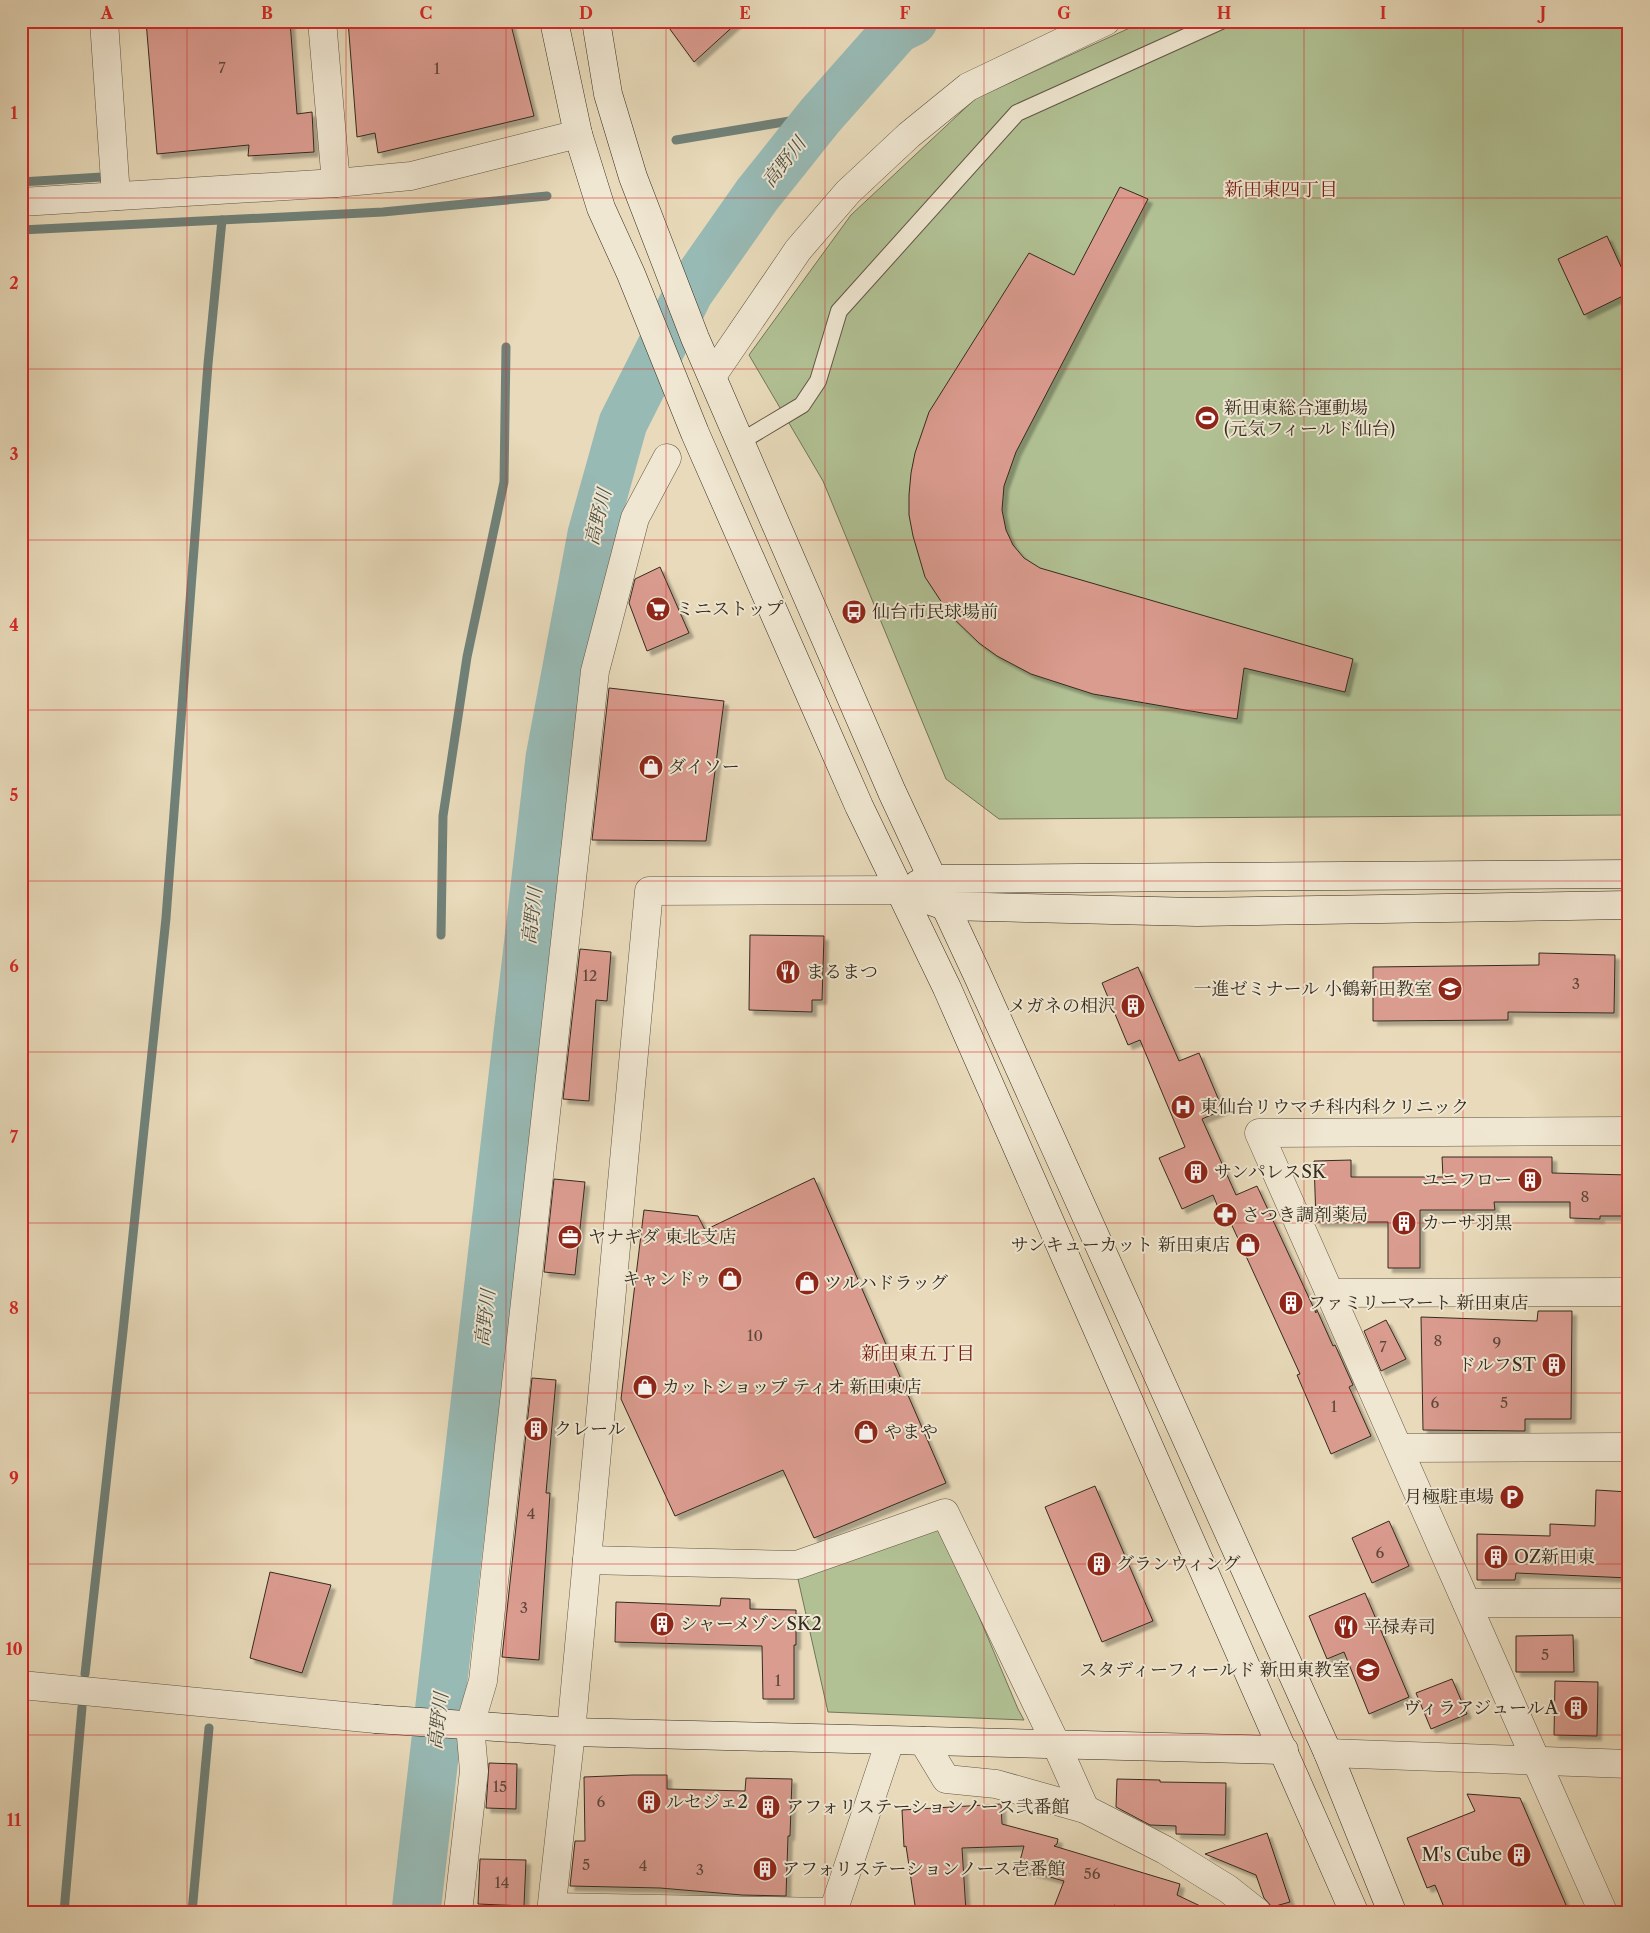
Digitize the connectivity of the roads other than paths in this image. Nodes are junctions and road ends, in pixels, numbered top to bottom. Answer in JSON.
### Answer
{"nodes":[{"id":1,"x":104,"y":21,"type":"edge"},
{"id":2,"x":322,"y":21,"type":"edge"},
{"id":3,"x":554,"y":21,"type":"edge"},
{"id":4,"x":596,"y":21,"type":"edge"},
{"id":5,"x":1106,"y":21,"type":"edge"},
{"id":6,"x":1221,"y":21,"type":"edge"},
{"id":7,"x":578,"y":134,"type":"junction"},
{"id":8,"x":336,"y":183,"type":"junction"},
{"id":9,"x":116,"y":196,"type":"junction"},
{"id":10,"x":21,"y":202,"type":"edge"},
{"id":11,"x":712,"y":376,"type":"junction"},
{"id":12,"x":740,"y":442,"type":"junction"},
{"id":13,"x":667,"y":458,"type":"dead end"},
{"id":14,"x":1629,"y":874,"type":"edge"},
{"id":15,"x":933,"y":879,"type":"junction"},
{"id":16,"x":900,"y":890,"type":"junction"},
{"id":17,"x":946,"y":906,"type":"junction"},
{"id":18,"x":1629,"y":906,"type":"edge"},
{"id":19,"x":1629,"y":1131,"type":"edge"},
{"id":20,"x":1629,"y":1292,"type":"edge"},
{"id":21,"x":1330,"y":1293,"type":"junction"},
{"id":22,"x":1629,"y":1447,"type":"edge"},
{"id":23,"x":1399,"y":1448,"type":"junction"},
{"id":24,"x":587,"y":1560,"type":"junction"},
{"id":25,"x":1467,"y":1603,"type":"junction"},
{"id":26,"x":1629,"y":1603,"type":"edge"},
{"id":27,"x":21,"y":1685,"type":"edge"},
{"id":28,"x":466,"y":1725,"type":"junction"},
{"id":29,"x":571,"y":1732,"type":"junction"},
{"id":30,"x":890,"y":1741,"type":"junction"},
{"id":31,"x":923,"y":1741,"type":"junction"},
{"id":32,"x":1056,"y":1744,"type":"junction"},
{"id":33,"x":1284,"y":1750,"type":"junction"},
{"id":34,"x":1328,"y":1753,"type":"junction"},
{"id":35,"x":1537,"y":1762,"type":"junction"},
{"id":36,"x":1629,"y":1764,"type":"edge"},
{"id":37,"x":1084,"y":1809,"type":"junction"},
{"id":38,"x":551,"y":1909,"type":"edge"},
{"id":39,"x":458,"y":1912,"type":"edge"},
{"id":40,"x":824,"y":1912,"type":"edge"},
{"id":41,"x":833,"y":1912,"type":"edge"},
{"id":42,"x":1257,"y":1912,"type":"edge"},
{"id":43,"x":1354,"y":1912,"type":"edge"},
{"id":44,"x":1392,"y":1912,"type":"edge"},
{"id":45,"x":1604,"y":1912,"type":"edge"}],
"edges":[{"from":1,"to":9,"type":"street"},
{"from":2,"to":8,"type":"street"},
{"from":3,"to":7,"type":"street"},
{"from":4,"to":11,"type":"street"},
{"from":5,"to":11,"type":"street"},
{"from":6,"to":12,"type":"lane"},
{"from":7,"to":8,"type":"street"},
{"from":7,"to":16,"type":"street"},
{"from":8,"to":9,"type":"street"},
{"from":9,"to":10,"type":"street"},
{"from":11,"to":12,"type":"street"},
{"from":12,"to":15,"type":"street"},
{"from":13,"to":28,"type":"street"},
{"from":14,"to":15,"type":"street"},
{"from":15,"to":16,"type":"street"},
{"from":15,"to":17,"type":"street"},
{"from":16,"to":17,"type":"street"},
{"from":16,"to":24,"type":"street"},
{"from":16,"to":33,"type":"street"},
{"from":17,"to":18,"type":"street"},
{"from":17,"to":34,"type":"street"},
{"from":19,"to":21,"type":"street"},
{"from":20,"to":21,"type":"street"},
{"from":21,"to":23,"type":"street"},
{"from":22,"to":23,"type":"street"},
{"from":23,"to":25,"type":"street"},
{"from":24,"to":29,"type":"street"},
{"from":24,"to":32,"type":"street"},
{"from":25,"to":26,"type":"street"},
{"from":25,"to":35,"type":"street"},
{"from":27,"to":28,"type":"street"},
{"from":28,"to":29,"type":"street"},
{"from":28,"to":39,"type":"street"},
{"from":29,"to":30,"type":"street"},
{"from":29,"to":38,"type":"street"},
{"from":30,"to":31,"type":"street"},
{"from":30,"to":41,"type":"street"},
{"from":31,"to":32,"type":"street"},
{"from":31,"to":37,"type":"street"},
{"from":32,"to":33,"type":"street"},
{"from":32,"to":37,"type":"street"},
{"from":33,"to":43,"type":"street"},
{"from":34,"to":35,"type":"street"},
{"from":34,"to":44,"type":"street"},
{"from":35,"to":36,"type":"street"},
{"from":35,"to":45,"type":"street"},
{"from":37,"to":42,"type":"street"},
{"from":38,"to":40,"type":"street"}]}
